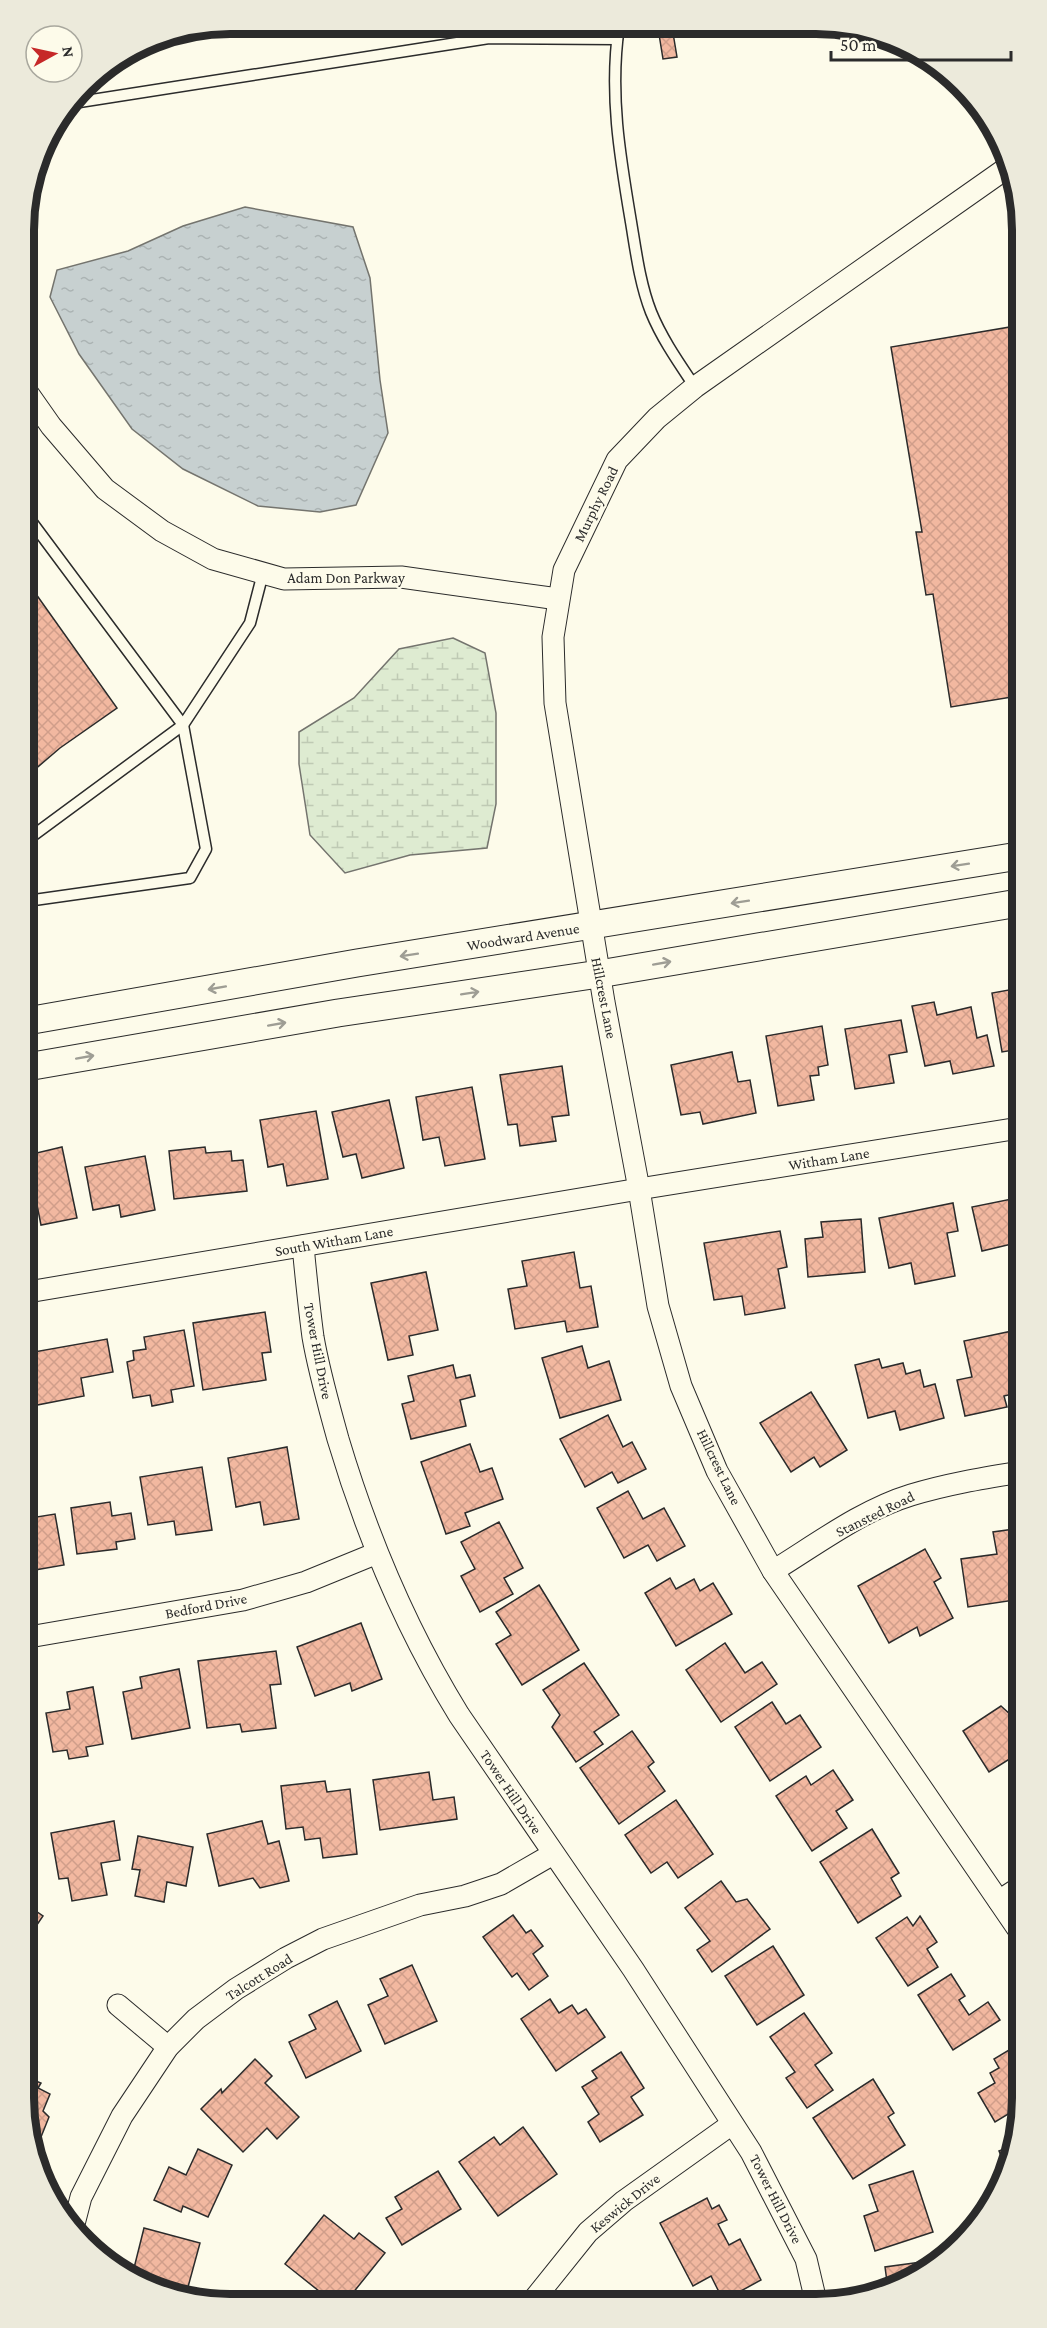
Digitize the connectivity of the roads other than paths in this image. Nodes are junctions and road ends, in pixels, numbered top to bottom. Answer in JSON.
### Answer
{"nodes":[{"id":1,"x":618,"y":34,"type":"edge"},
{"id":2,"x":617,"y":39,"type":"junction"},
{"id":3,"x":83,"y":102,"type":"edge"},
{"id":4,"x":1003,"y":171,"type":"edge"},
{"id":5,"x":695,"y":387,"type":"junction"},
{"id":6,"x":35,"y":402,"type":"edge"},
{"id":7,"x":35,"y":525,"type":"edge"},
{"id":8,"x":263,"y":573,"type":"junction"},
{"id":9,"x":558,"y":599,"type":"junction"},
{"id":10,"x":183,"y":725,"type":"junction"},
{"id":11,"x":35,"y":834,"type":"edge"},
{"id":12,"x":1012,"y":857,"type":"edge"},
{"id":13,"x":35,"y":900,"type":"edge"},
{"id":14,"x":1012,"y":904,"type":"edge"},
{"id":15,"x":591,"y":926,"type":"junction"},
{"id":16,"x":599,"y":974,"type":"junction"},
{"id":17,"x":35,"y":1020,"type":"edge"},
{"id":18,"x":35,"y":1066,"type":"edge"},
{"id":19,"x":1012,"y":1129,"type":"edge"},
{"id":20,"x":639,"y":1189,"type":"junction"},
{"id":21,"x":303,"y":1246,"type":"junction"},
{"id":22,"x":34,"y":1291,"type":"edge"},
{"id":23,"x":1012,"y":1473,"type":"edge"},
{"id":24,"x":377,"y":1553,"type":"junction"},
{"id":25,"x":773,"y":1571,"type":"junction"},
{"id":26,"x":34,"y":1636,"type":"edge"},
{"id":27,"x":553,"y":1854,"type":"junction"},
{"id":28,"x":1012,"y":1893,"type":"edge"},
{"id":29,"x":999,"y":1901,"type":"junction"},
{"id":30,"x":1012,"y":1920,"type":"edge"},
{"id":31,"x":118,"y":2005,"type":"dead end"},
{"id":32,"x":168,"y":2047,"type":"junction"},
{"id":33,"x":732,"y":2124,"type":"junction"},
{"id":34,"x":76,"y":2218,"type":"edge"},
{"id":35,"x":538,"y":2294,"type":"edge"},
{"id":36,"x":814,"y":2294,"type":"edge"}],
"edges":[{"from":1,"to":2,"type":"lane"},
{"from":2,"to":3,"type":"lane"},
{"from":2,"to":5,"type":"lane"},
{"from":4,"to":5,"type":"street","name":"Murphy Road"},
{"from":5,"to":9,"type":"street","name":"Murphy Road"},
{"from":6,"to":8,"type":"street","name":"Adam Don Parkway"},
{"from":7,"to":10,"type":"lane"},
{"from":8,"to":9,"type":"street","name":"Adam Don Parkway"},
{"from":8,"to":10,"type":"lane"},
{"from":9,"to":15,"type":"street","name":"Murphy Road"},
{"from":10,"to":11,"type":"lane"},
{"from":10,"to":13,"type":"lane"},
{"from":12,"to":15,"type":"street","name":"Woodward Avenue","one_way":true},
{"from":16,"to":14,"type":"street","one_way":true},
{"from":15,"to":16,"type":"street","name":"Hillcrest Lane"},
{"from":15,"to":17,"type":"street","name":"Woodward Avenue","one_way":true},
{"from":18,"to":16,"type":"street","one_way":true},
{"from":16,"to":20,"type":"street","name":"Hillcrest Lane"},
{"from":19,"to":20,"type":"street","name":"Witham Lane"},
{"from":20,"to":21,"type":"street","name":"South Witham Lane"},
{"from":20,"to":25,"type":"street","name":"Hillcrest Lane"},
{"from":21,"to":22,"type":"street","name":"South Witham Lane"},
{"from":21,"to":24,"type":"street","name":"Tower Hill Drive"},
{"from":23,"to":25,"type":"street","name":"Stansted Road"},
{"from":24,"to":26,"type":"street","name":"Bedford Drive"},
{"from":24,"to":27,"type":"street","name":"Tower Hill Drive"},
{"from":25,"to":29,"type":"street","name":"Hillcrest Lane"},
{"from":27,"to":32,"type":"street","name":"Talcott Road"},
{"from":27,"to":33,"type":"street","name":"Tower Hill Drive"},
{"from":28,"to":29,"type":"street"},
{"from":29,"to":30,"type":"street","name":"Hillcrest Lane"},
{"from":31,"to":32,"type":"street"},
{"from":32,"to":34,"type":"street","name":"Talcott Road"},
{"from":33,"to":35,"type":"street","name":"Keswick Drive"},
{"from":33,"to":36,"type":"street","name":"Tower Hill Drive"}]}
